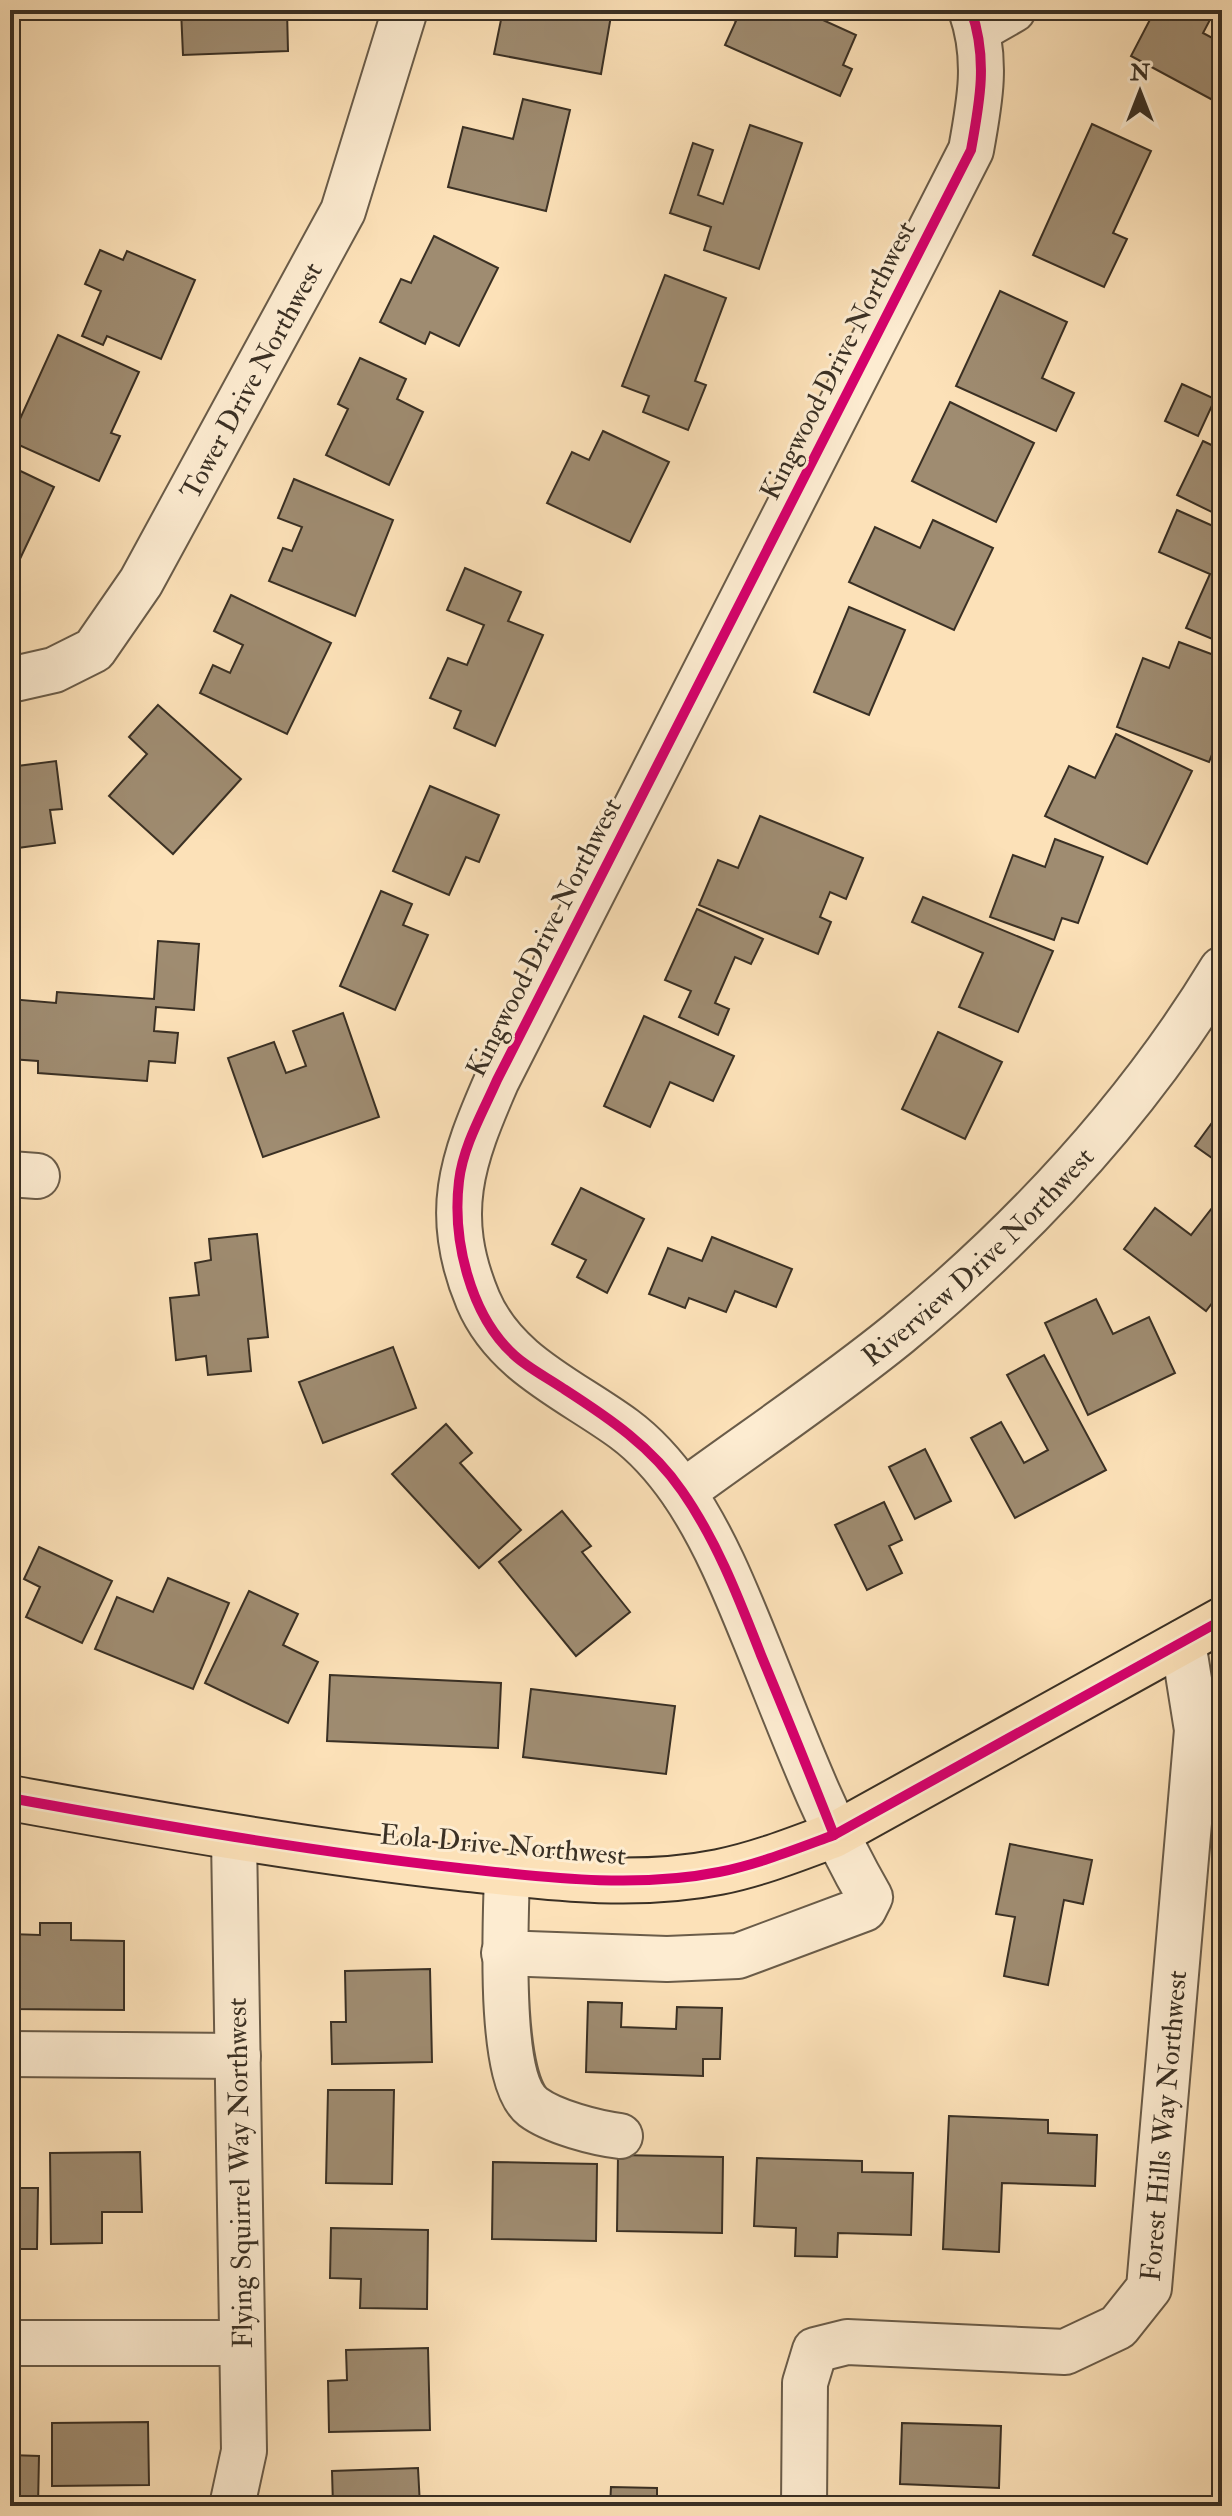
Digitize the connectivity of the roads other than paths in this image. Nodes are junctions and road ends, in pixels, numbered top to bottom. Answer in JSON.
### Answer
{"nodes":[{"id":1,"x":405,"y":10,"type":"edge"},
{"id":2,"x":987,"y":17,"type":"edge"},
{"id":3,"x":10,"y":680,"type":"edge"},
{"id":4,"x":1222,"y":969,"type":"edge"},
{"id":5,"x":683,"y":1492,"type":"junction"},
{"id":6,"x":1222,"y":1620,"type":"edge"},
{"id":7,"x":1183,"y":1642,"type":"junction"},
{"id":8,"x":10,"y":1798,"type":"edge"},
{"id":9,"x":834,"y":1835,"type":"junction"},
{"id":10,"x":234,"y":1838,"type":"junction"},
{"id":11,"x":507,"y":1873,"type":"junction"},
{"id":12,"x":504,"y":1953,"type":"junction"},
{"id":13,"x":10,"y":2054,"type":"edge"},
{"id":14,"x":238,"y":2056,"type":"junction"},
{"id":15,"x":620,"y":2136,"type":"dead end"},
{"id":16,"x":10,"y":2343,"type":"edge"},
{"id":17,"x":242,"y":2343,"type":"junction"},
{"id":18,"x":232,"y":2506,"type":"edge"},
{"id":19,"x":804,"y":2506,"type":"edge"}],
"edges":[{"from":1,"to":3,"type":"street","name":"Tower Drive Northwest"},
{"from":2,"to":5,"type":"street","name":"Kingwood Drive Northwest"},
{"from":4,"to":5,"type":"street","name":"Riverview Drive Northwest"},
{"from":5,"to":9,"type":"street","name":"Kingwood Drive Northwest"},
{"from":6,"to":7,"type":"main road","name":"Eola Drive Northwest"},
{"from":7,"to":9,"type":"main road","name":"Eola Drive Northwest"},
{"from":7,"to":19,"type":"street","name":"Forest Hills Way Northwest"},
{"from":8,"to":10,"type":"main road","name":"Eola Drive Northwest"},
{"from":9,"to":11,"type":"main road","name":"Eola Drive Northwest"},
{"from":9,"to":12,"type":"street","name":"Kingwood Drive Northwest"},
{"from":10,"to":11,"type":"main road","name":"Eola Drive Northwest"},
{"from":10,"to":14,"type":"street","name":"Flying Squirrel Way Northwest"},
{"from":11,"to":12,"type":"street"},
{"from":12,"to":15,"type":"street"},
{"from":13,"to":14,"type":"street"},
{"from":14,"to":17,"type":"street","name":"Flying Squirrel Way Northwest"},
{"from":16,"to":17,"type":"street"},
{"from":17,"to":18,"type":"street","name":"Flying Squirrel Way Northwest"}]}
